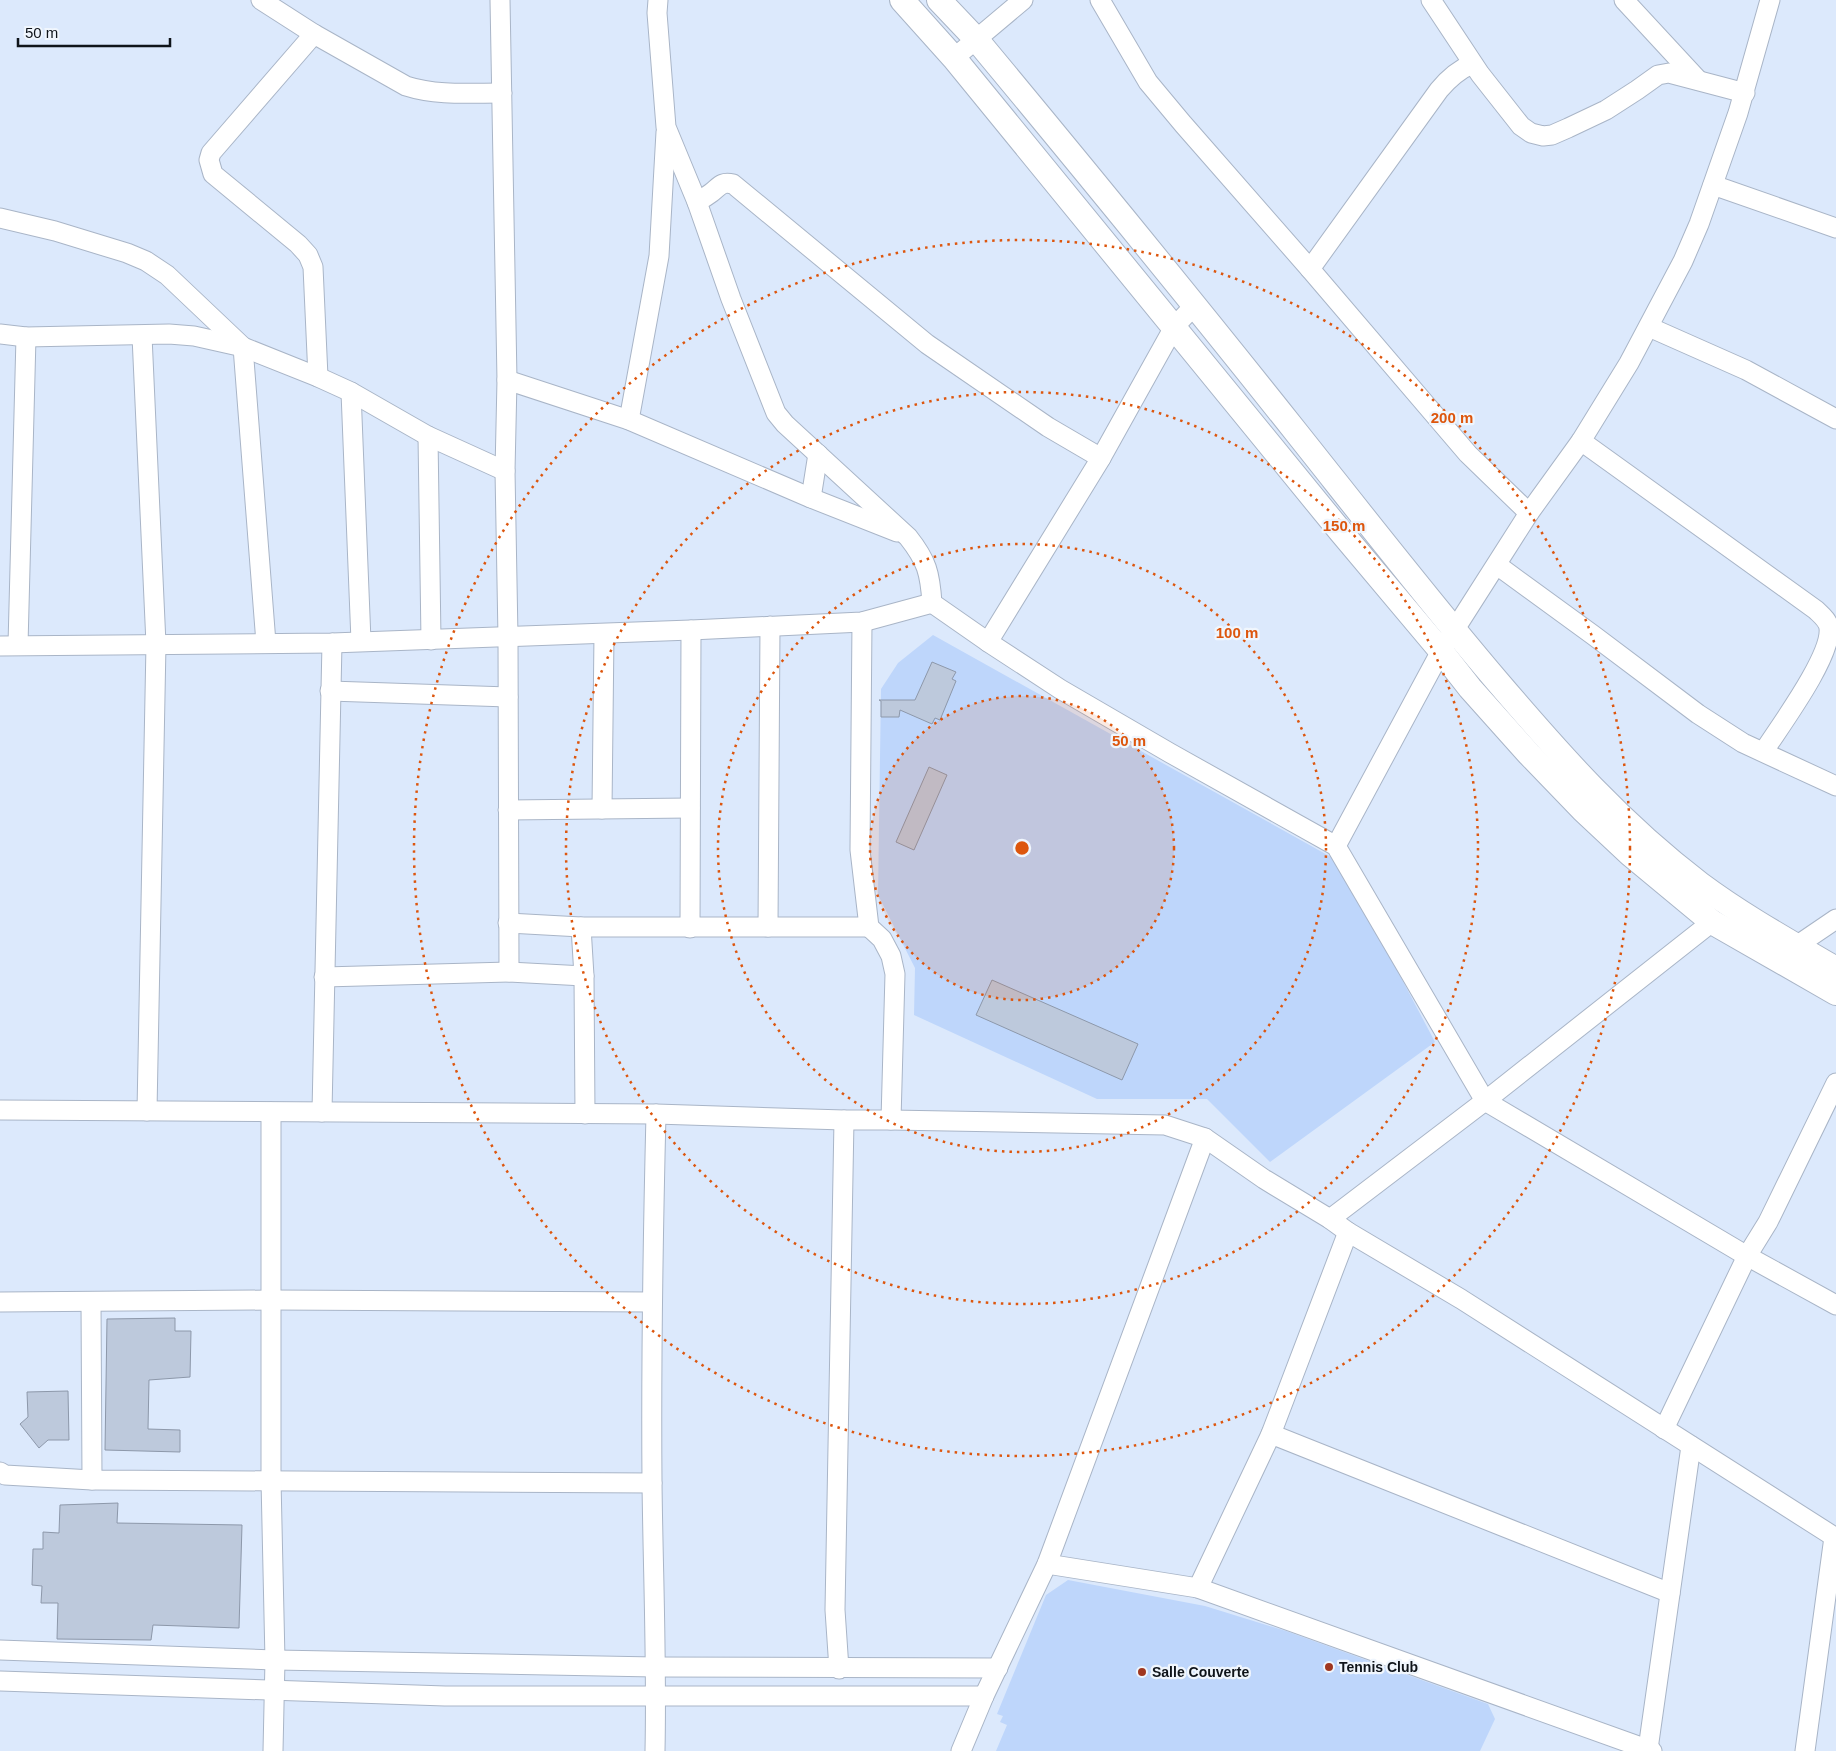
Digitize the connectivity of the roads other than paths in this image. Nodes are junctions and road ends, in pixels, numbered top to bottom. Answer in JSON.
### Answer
{"nodes":[{"id":1,"x":261,"y":0,"type":"edge"},
{"id":2,"x":500,"y":0,"type":"edge"},
{"id":3,"x":658,"y":0,"type":"edge"},
{"id":4,"x":902,"y":0,"type":"edge"},
{"id":5,"x":940,"y":0,"type":"edge"},
{"id":6,"x":1023,"y":0,"type":"edge"},
{"id":7,"x":1100,"y":0,"type":"edge"},
{"id":8,"x":1431,"y":0,"type":"edge"},
{"id":9,"x":1624,"y":0,"type":"edge"},
{"id":10,"x":1770,"y":0,"type":"edge"},
{"id":11,"x":314,"y":34,"type":"junction"},
{"id":12,"x":976,"y":39,"type":"junction"},
{"id":13,"x":954,"y":58,"type":"junction"},
{"id":14,"x":1472,"y":64,"type":"junction"},
{"id":15,"x":1698,"y":80,"type":"junction"},
{"id":16,"x":502,"y":93,"type":"junction"},
{"id":17,"x":1745,"y":94,"type":"junction"},
{"id":18,"x":666,"y":127,"type":"junction"},
{"id":19,"x":1713,"y":185,"type":"junction"},
{"id":20,"x":697,"y":202,"type":"junction"},
{"id":21,"x":0,"y":218,"type":"edge"},
{"id":22,"x":1836,"y":228,"type":"edge"},
{"id":23,"x":1310,"y":268,"type":"junction"},
{"id":24,"x":1195,"y":304,"type":"junction"},
{"id":25,"x":1174,"y":327,"type":"junction"},
{"id":26,"x":1649,"y":327,"type":"junction"},
{"id":27,"x":0,"y":334,"type":"edge"},
{"id":28,"x":142,"y":336,"type":"junction"},
{"id":29,"x":26,"y":338,"type":"junction"},
{"id":30,"x":243,"y":347,"type":"junction"},
{"id":31,"x":318,"y":377,"type":"junction"},
{"id":32,"x":507,"y":380,"type":"junction"},
{"id":33,"x":351,"y":392,"type":"junction"},
{"id":34,"x":1836,"y":418,"type":"edge"},
{"id":35,"x":629,"y":420,"type":"junction"},
{"id":36,"x":428,"y":436,"type":"junction"},
{"id":37,"x":1581,"y":441,"type":"junction"},
{"id":38,"x":818,"y":454,"type":"junction"},
{"id":39,"x":1101,"y":458,"type":"junction"},
{"id":40,"x":505,"y":472,"type":"junction"},
{"id":41,"x":811,"y":498,"type":"junction"},
{"id":42,"x":1529,"y":513,"type":"junction"},
{"id":43,"x":908,"y":537,"type":"junction"},
{"id":44,"x":1497,"y":565,"type":"junction"},
{"id":45,"x":932,"y":603,"type":"junction"},
{"id":46,"x":862,"y":622,"type":"junction"},
{"id":47,"x":770,"y":626,"type":"junction"},
{"id":48,"x":691,"y":630,"type":"junction"},
{"id":49,"x":1453,"y":631,"type":"junction"},
{"id":50,"x":604,"y":634,"type":"junction"},
{"id":51,"x":508,"y":637,"type":"junction"},
{"id":52,"x":431,"y":640,"type":"junction"},
{"id":53,"x":332,"y":642,"type":"junction"},
{"id":54,"x":361,"y":642,"type":"junction"},
{"id":55,"x":988,"y":642,"type":"junction"},
{"id":56,"x":266,"y":643,"type":"junction"},
{"id":57,"x":156,"y":644,"type":"junction"},
{"id":58,"x":9,"y":645,"type":"edge"},
{"id":59,"x":1441,"y":650,"type":"junction"},
{"id":60,"x":330,"y":692,"type":"junction"},
{"id":61,"x":508,"y":697,"type":"junction"},
{"id":62,"x":1764,"y":751,"type":"junction"},
{"id":63,"x":1836,"y":786,"type":"edge"},
{"id":64,"x":690,"y":808,"type":"junction"},
{"id":65,"x":602,"y":809,"type":"junction"},
{"id":66,"x":508,"y":810,"type":"junction"},
{"id":67,"x":1336,"y":846,"type":"junction"},
{"id":68,"x":1836,"y":919,"type":"edge"},
{"id":69,"x":1712,"y":922,"type":"junction"},
{"id":70,"x":508,"y":923,"type":"junction"},
{"id":71,"x":581,"y":927,"type":"junction"},
{"id":72,"x":768,"y":927,"type":"junction"},
{"id":73,"x":869,"y":927,"type":"junction"},
{"id":74,"x":690,"y":928,"type":"junction"},
{"id":75,"x":1797,"y":946,"type":"junction"},
{"id":76,"x":1777,"y":960,"type":"junction"},
{"id":77,"x":1836,"y":969,"type":"edge"},
{"id":78,"x":509,"y":972,"type":"junction"},
{"id":79,"x":584,"y":976,"type":"junction"},
{"id":80,"x":324,"y":977,"type":"junction"},
{"id":81,"x":1836,"y":993,"type":"edge"},
{"id":82,"x":1836,"y":1083,"type":"edge"},
{"id":83,"x":1484,"y":1102,"type":"junction"},
{"id":84,"x":0,"y":1110,"type":"edge"},
{"id":85,"x":147,"y":1111,"type":"junction"},
{"id":86,"x":271,"y":1112,"type":"junction"},
{"id":87,"x":322,"y":1112,"type":"junction"},
{"id":88,"x":585,"y":1114,"type":"junction"},
{"id":89,"x":656,"y":1114,"type":"junction"},
{"id":90,"x":844,"y":1120,"type":"junction"},
{"id":91,"x":891,"y":1120,"type":"junction"},
{"id":92,"x":1205,"y":1138,"type":"junction"},
{"id":93,"x":1330,"y":1219,"type":"junction"},
{"id":94,"x":1348,"y":1232,"type":"junction"},
{"id":95,"x":1747,"y":1256,"type":"junction"},
{"id":96,"x":272,"y":1300,"type":"junction"},
{"id":97,"x":0,"y":1302,"type":"edge"},
{"id":98,"x":91,"y":1302,"type":"junction"},
{"id":99,"x":652,"y":1302,"type":"junction"},
{"id":100,"x":1836,"y":1305,"type":"edge"},
{"id":101,"x":1664,"y":1429,"type":"junction"},
{"id":102,"x":1271,"y":1434,"type":"junction"},
{"id":103,"x":1691,"y":1446,"type":"junction"},
{"id":104,"x":0,"y":1472,"type":"edge"},
{"id":105,"x":92,"y":1480,"type":"junction"},
{"id":106,"x":271,"y":1480,"type":"junction"},
{"id":107,"x":652,"y":1483,"type":"junction"},
{"id":108,"x":1835,"y":1538,"type":"edge"},
{"id":109,"x":1047,"y":1564,"type":"junction"},
{"id":110,"x":1198,"y":1588,"type":"junction"},
{"id":111,"x":1670,"y":1593,"type":"junction"},
{"id":112,"x":0,"y":1650,"type":"edge"},
{"id":113,"x":275,"y":1660,"type":"junction"},
{"id":114,"x":654,"y":1668,"type":"junction"},
{"id":115,"x":998,"y":1668,"type":"junction"},
{"id":116,"x":838,"y":1669,"type":"junction"},
{"id":117,"x":0,"y":1681,"type":"edge"},
{"id":118,"x":274,"y":1692,"type":"junction"},
{"id":119,"x":984,"y":1696,"type":"junction"},
{"id":120,"x":656,"y":1697,"type":"junction"},
{"id":121,"x":1650,"y":1750,"type":"edge"},
{"id":122,"x":273,"y":1751,"type":"edge"},
{"id":123,"x":655,"y":1751,"type":"edge"},
{"id":124,"x":961,"y":1751,"type":"edge"},
{"id":125,"x":1805,"y":1751,"type":"edge"}],
"edges":[{"from":1,"to":11,"type":"street"},
{"from":2,"to":16,"type":"street"},
{"from":3,"to":18,"type":"street"},
{"from":4,"to":13,"type":"street"},
{"from":5,"to":12,"type":"street"},
{"from":6,"to":12,"type":"street"},
{"from":7,"to":23,"type":"street"},
{"from":8,"to":14,"type":"street"},
{"from":9,"to":15,"type":"street"},
{"from":10,"to":17,"type":"street"},
{"from":11,"to":16,"type":"street"},
{"from":11,"to":31,"type":"street"},
{"from":12,"to":13,"type":"street"},
{"from":12,"to":24,"type":"street"},
{"from":13,"to":25,"type":"street"},
{"from":14,"to":15,"type":"street"},
{"from":14,"to":23,"type":"street"},
{"from":15,"to":17,"type":"street"},
{"from":16,"to":32,"type":"street"},
{"from":17,"to":19,"type":"street"},
{"from":18,"to":20,"type":"street"},
{"from":18,"to":35,"type":"street"},
{"from":19,"to":22,"type":"street"},
{"from":19,"to":26,"type":"street"},
{"from":20,"to":38,"type":"street"},
{"from":20,"to":39,"type":"street"},
{"from":21,"to":30,"type":"street"},
{"from":23,"to":42,"type":"street"},
{"from":24,"to":25,"type":"street"},
{"from":24,"to":49,"type":"street"},
{"from":25,"to":39,"type":"street"},
{"from":25,"to":59,"type":"street"},
{"from":26,"to":34,"type":"street"},
{"from":26,"to":37,"type":"street"},
{"from":27,"to":29,"type":"street"},
{"from":28,"to":29,"type":"street"},
{"from":28,"to":30,"type":"street"},
{"from":28,"to":57,"type":"street"},
{"from":29,"to":58,"type":"street"},
{"from":30,"to":31,"type":"street"},
{"from":30,"to":56,"type":"street"},
{"from":31,"to":33,"type":"street"},
{"from":32,"to":35,"type":"street"},
{"from":32,"to":40,"type":"street"},
{"from":33,"to":36,"type":"street"},
{"from":33,"to":54,"type":"street"},
{"from":35,"to":41,"type":"street"},
{"from":36,"to":40,"type":"street"},
{"from":36,"to":52,"type":"street"},
{"from":37,"to":42,"type":"street"},
{"from":37,"to":62,"type":"street"},
{"from":38,"to":41,"type":"street"},
{"from":38,"to":43,"type":"street"},
{"from":39,"to":55,"type":"street"},
{"from":40,"to":51,"type":"street"},
{"from":41,"to":43,"type":"street"},
{"from":42,"to":44,"type":"street"},
{"from":43,"to":45,"type":"street"},
{"from":44,"to":49,"type":"street"},
{"from":44,"to":62,"type":"street"},
{"from":45,"to":46,"type":"street"},
{"from":45,"to":55,"type":"street"},
{"from":46,"to":47,"type":"street"},
{"from":46,"to":73,"type":"street"},
{"from":47,"to":48,"type":"street"},
{"from":47,"to":72,"type":"street"},
{"from":48,"to":50,"type":"street"},
{"from":48,"to":64,"type":"street"},
{"from":49,"to":59,"type":"street"},
{"from":49,"to":75,"type":"street"},
{"from":50,"to":51,"type":"street"},
{"from":50,"to":65,"type":"street"},
{"from":51,"to":52,"type":"street"},
{"from":51,"to":61,"type":"street"},
{"from":52,"to":54,"type":"street"},
{"from":53,"to":54,"type":"street"},
{"from":53,"to":56,"type":"street"},
{"from":53,"to":60,"type":"street"},
{"from":55,"to":67,"type":"street"},
{"from":56,"to":57,"type":"street"},
{"from":57,"to":58,"type":"street"},
{"from":57,"to":85,"type":"street"},
{"from":59,"to":67,"type":"street"},
{"from":59,"to":69,"type":"street"},
{"from":60,"to":61,"type":"street"},
{"from":60,"to":80,"type":"street"},
{"from":61,"to":66,"type":"street"},
{"from":62,"to":63,"type":"street"},
{"from":64,"to":65,"type":"street"},
{"from":64,"to":74,"type":"street"},
{"from":65,"to":66,"type":"street"},
{"from":66,"to":70,"type":"street"},
{"from":67,"to":83,"type":"street"},
{"from":68,"to":75,"type":"street"},
{"from":69,"to":76,"type":"street"},
{"from":69,"to":83,"type":"street"},
{"from":70,"to":71,"type":"street"},
{"from":70,"to":78,"type":"street"},
{"from":71,"to":74,"type":"street"},
{"from":71,"to":79,"type":"street"},
{"from":72,"to":73,"type":"street"},
{"from":72,"to":74,"type":"street"},
{"from":73,"to":91,"type":"street"},
{"from":75,"to":76,"type":"street"},
{"from":75,"to":77,"type":"street"},
{"from":76,"to":81,"type":"street"},
{"from":78,"to":79,"type":"street"},
{"from":78,"to":80,"type":"street"},
{"from":79,"to":88,"type":"street"},
{"from":80,"to":87,"type":"street"},
{"from":82,"to":95,"type":"street"},
{"from":83,"to":93,"type":"street"},
{"from":83,"to":95,"type":"street"},
{"from":84,"to":85,"type":"street"},
{"from":85,"to":86,"type":"street"},
{"from":86,"to":87,"type":"street"},
{"from":86,"to":96,"type":"street"},
{"from":87,"to":88,"type":"street"},
{"from":88,"to":89,"type":"street"},
{"from":89,"to":90,"type":"street"},
{"from":89,"to":99,"type":"street"},
{"from":90,"to":91,"type":"street"},
{"from":90,"to":116,"type":"street"},
{"from":91,"to":92,"type":"street"},
{"from":92,"to":93,"type":"street"},
{"from":92,"to":109,"type":"street"},
{"from":93,"to":94,"type":"street"},
{"from":94,"to":101,"type":"street"},
{"from":94,"to":102,"type":"street"},
{"from":95,"to":100,"type":"street"},
{"from":95,"to":101,"type":"street"},
{"from":96,"to":98,"type":"street"},
{"from":96,"to":99,"type":"street"},
{"from":96,"to":106,"type":"street"},
{"from":97,"to":98,"type":"street"},
{"from":98,"to":105,"type":"street"},
{"from":99,"to":107,"type":"street"},
{"from":101,"to":103,"type":"street"},
{"from":102,"to":110,"type":"street"},
{"from":102,"to":111,"type":"street"},
{"from":103,"to":108,"type":"street"},
{"from":103,"to":111,"type":"street"},
{"from":104,"to":105,"type":"street"},
{"from":105,"to":106,"type":"street"},
{"from":106,"to":107,"type":"street"},
{"from":106,"to":113,"type":"street"},
{"from":107,"to":114,"type":"street"},
{"from":108,"to":125,"type":"street"},
{"from":109,"to":110,"type":"street"},
{"from":109,"to":115,"type":"street"},
{"from":110,"to":121,"type":"street"},
{"from":111,"to":121,"type":"street"},
{"from":112,"to":113,"type":"street"},
{"from":113,"to":114,"type":"street"},
{"from":113,"to":118,"type":"street"},
{"from":114,"to":116,"type":"street"},
{"from":114,"to":120,"type":"street"},
{"from":115,"to":116,"type":"street"},
{"from":115,"to":119,"type":"street"},
{"from":117,"to":118,"type":"street"},
{"from":118,"to":120,"type":"street"},
{"from":118,"to":122,"type":"street"},
{"from":119,"to":120,"type":"street"},
{"from":119,"to":124,"type":"street"},
{"from":120,"to":123,"type":"street"}]}
